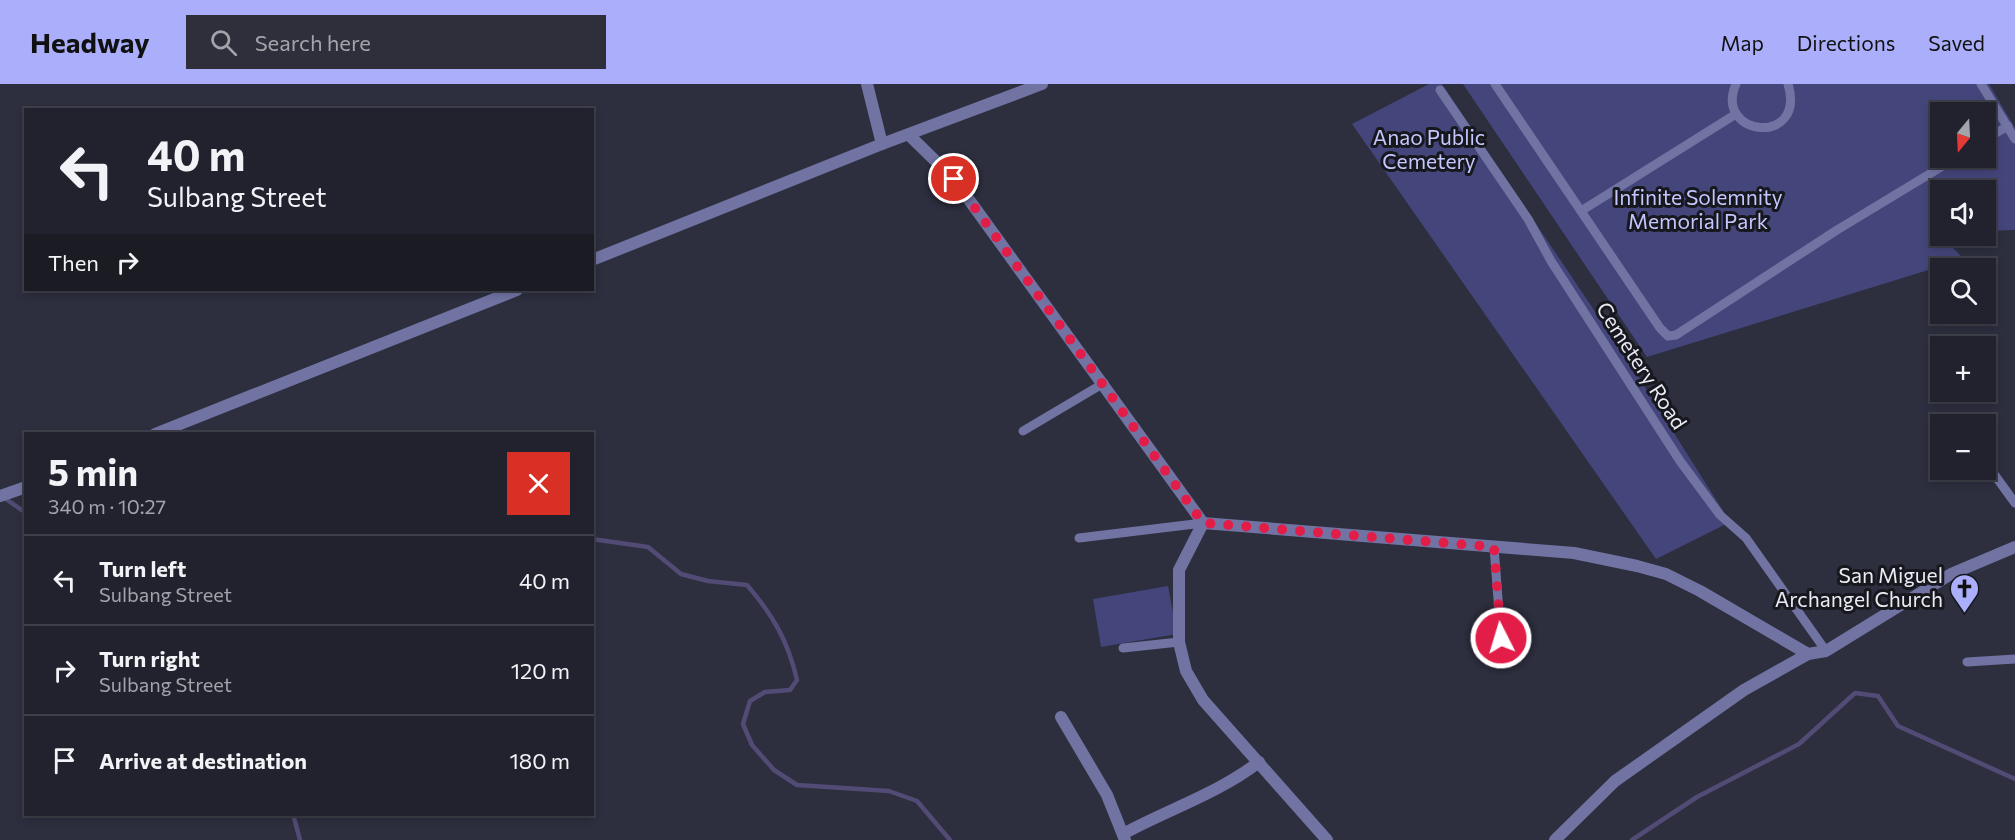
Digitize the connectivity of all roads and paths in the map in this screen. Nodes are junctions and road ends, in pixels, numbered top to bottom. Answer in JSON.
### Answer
{"nodes":[{"id":1,"x":867,"y":84,"type":"edge"},
{"id":2,"x":1042,"y":84,"type":"edge"},
{"id":3,"x":1495,"y":84,"type":"edge"},
{"id":4,"x":1736,"y":84,"type":"edge"},
{"id":5,"x":1788,"y":84,"type":"edge"},
{"id":6,"x":1981,"y":84,"type":"edge"},
{"id":7,"x":1440,"y":90,"type":"dead end"},
{"id":8,"x":1737,"y":114,"type":"junction"},
{"id":9,"x":2007,"y":126,"type":"junction"},
{"id":10,"x":1996,"y":133,"type":"edge"},
{"id":11,"x":910,"y":136,"type":"junction"},
{"id":12,"x":2015,"y":139,"type":"edge"},
{"id":13,"x":882,"y":144,"type":"junction"},
{"id":14,"x":1939,"y":168,"type":"edge"},
{"id":15,"x":1581,"y":211,"type":"junction"},
{"id":16,"x":594,"y":259,"type":"edge"},
{"id":17,"x":514,"y":291,"type":"edge"},
{"id":18,"x":1104,"y":383,"type":"junction"},
{"id":19,"x":1023,"y":431,"type":"dead end"},
{"id":20,"x":159,"y":432,"type":"edge"},
{"id":21,"x":1996,"y":477,"type":"edge"},
{"id":22,"x":24,"y":488,"type":"edge"},
{"id":23,"x":0,"y":496,"type":"edge"},
{"id":24,"x":2015,"y":503,"type":"edge"},
{"id":25,"x":1203,"y":523,"type":"junction"},
{"id":26,"x":1079,"y":537,"type":"dead end"},
{"id":27,"x":1494,"y":547,"type":"junction"},
{"id":28,"x":2015,"y":547,"type":"edge"},
{"id":29,"x":1501,"y":638,"type":"dead end"},
{"id":30,"x":1179,"y":642,"type":"junction"},
{"id":31,"x":1123,"y":648,"type":"dead end"},
{"id":32,"x":1826,"y":651,"type":"junction"},
{"id":33,"x":1808,"y":654,"type":"junction"},
{"id":34,"x":2015,"y":659,"type":"edge"},
{"id":35,"x":1967,"y":662,"type":"dead end"},
{"id":36,"x":1061,"y":717,"type":"dead end"},
{"id":37,"x":1259,"y":762,"type":"junction"},
{"id":38,"x":1124,"y":837,"type":"edge"},
{"id":39,"x":1328,"y":840,"type":"edge"},
{"id":40,"x":1555,"y":840,"type":"edge"}],
"edges":[{"from":1,"to":13,"type":"street"},
{"from":2,"to":11,"type":"street"},
{"from":3,"to":15,"type":"lane"},
{"from":4,"to":8,"type":"lane"},
{"from":5,"to":8,"type":"lane"},
{"from":6,"to":9,"type":"lane"},
{"from":7,"to":32,"type":"lane","name":"Cemetery Road"},
{"from":8,"to":15,"type":"lane"},
{"from":9,"to":10,"type":"lane"},
{"from":9,"to":12,"type":"lane"},
{"from":11,"to":13,"type":"street"},
{"from":11,"to":18,"type":"street"},
{"from":13,"to":16,"type":"street"},
{"from":14,"to":15,"type":"lane"},
{"from":17,"to":20,"type":"street"},
{"from":18,"to":19,"type":"lane"},
{"from":18,"to":25,"type":"street"},
{"from":21,"to":24,"type":"lane"},
{"from":22,"to":23,"type":"street"},
{"from":25,"to":26,"type":"lane"},
{"from":25,"to":27,"type":"street"},
{"from":25,"to":30,"type":"street"},
{"from":27,"to":29,"type":"lane"},
{"from":27,"to":33,"type":"street"},
{"from":28,"to":32,"type":"street"},
{"from":30,"to":31,"type":"lane"},
{"from":30,"to":37,"type":"street"},
{"from":32,"to":33,"type":"street"},
{"from":33,"to":40,"type":"street"},
{"from":34,"to":35,"type":"lane"},
{"from":36,"to":38,"type":"street"},
{"from":37,"to":38,"type":"street"},
{"from":37,"to":39,"type":"street"}]}
